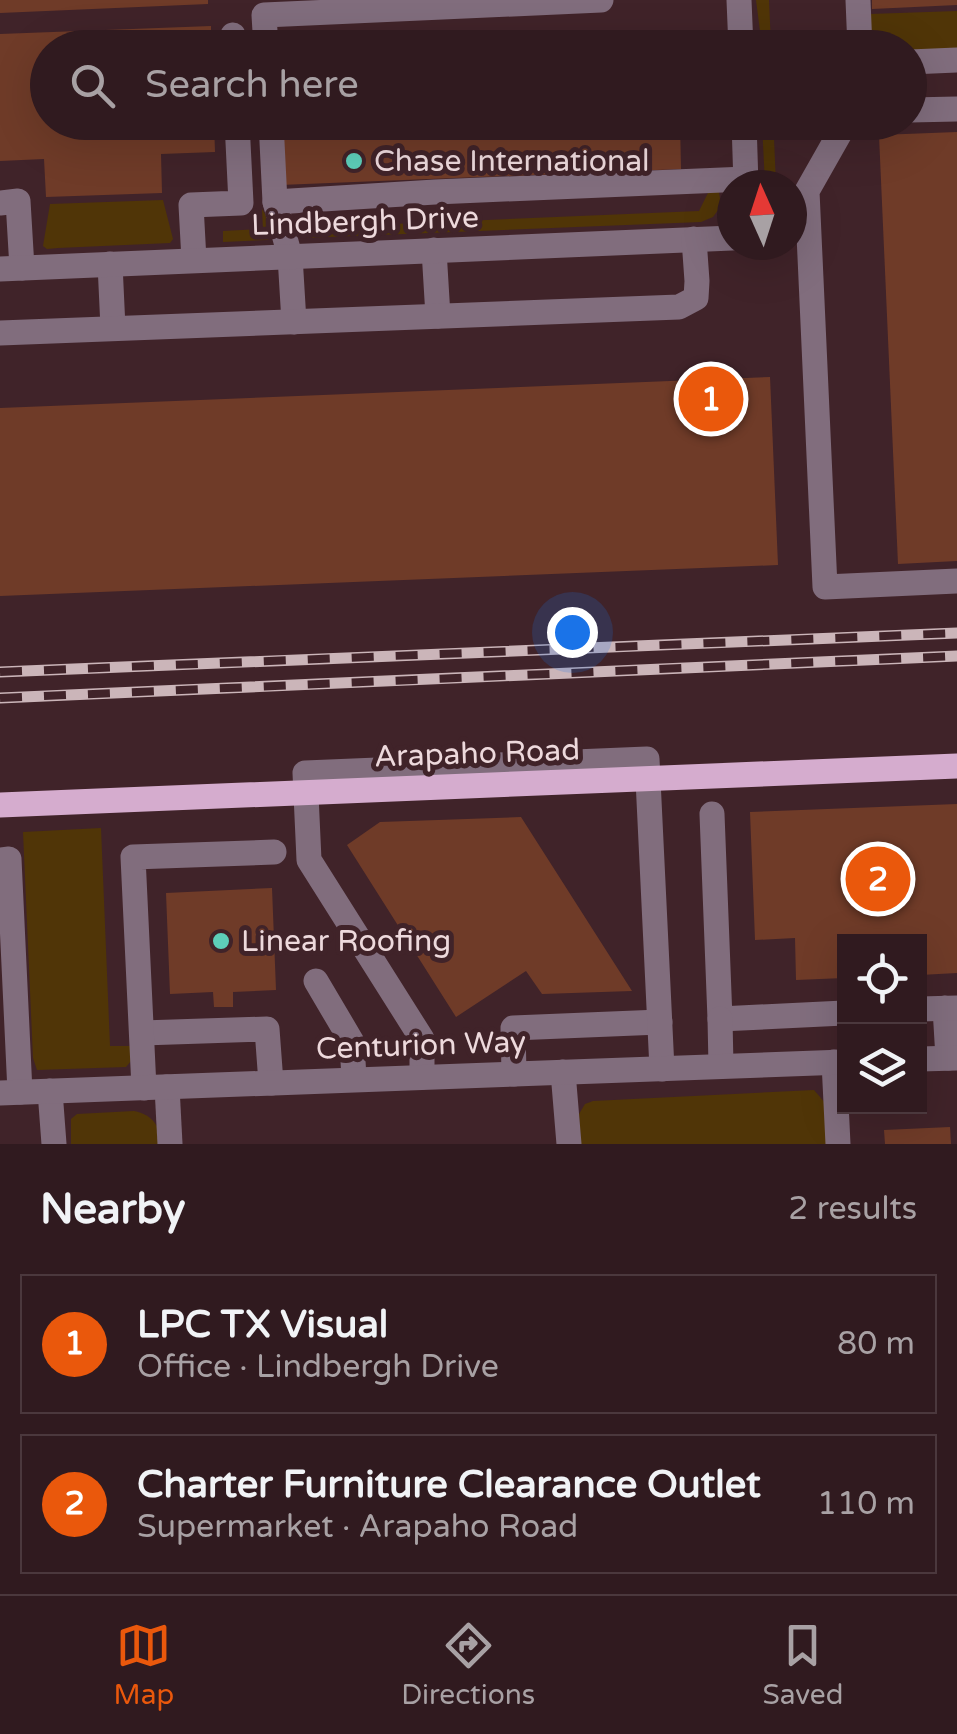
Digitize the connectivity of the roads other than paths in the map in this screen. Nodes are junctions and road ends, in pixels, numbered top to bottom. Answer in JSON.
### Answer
{"nodes":[{"id":1,"x":601,"y":0,"type":"edge"},
{"id":2,"x":740,"y":0,"type":"edge"},
{"id":3,"x":858,"y":0,"type":"edge"},
{"id":4,"x":265,"y":30,"type":"edge"},
{"id":5,"x":741,"y":30,"type":"edge"},
{"id":6,"x":859,"y":30,"type":"edge"},
{"id":7,"x":957,"y":60,"type":"edge"},
{"id":8,"x":927,"y":61,"type":"edge"},
{"id":9,"x":957,"y":109,"type":"edge"},
{"id":10,"x":927,"y":110,"type":"edge"},
{"id":11,"x":239,"y":140,"type":"edge"},
{"id":12,"x":271,"y":140,"type":"edge"},
{"id":13,"x":745,"y":140,"type":"edge"},
{"id":14,"x":836,"y":140,"type":"edge"},
{"id":15,"x":746,"y":170,"type":"edge"},
{"id":16,"x":717,"y":183,"type":"edge"},
{"id":17,"x":807,"y":197,"type":"edge"},
{"id":18,"x":0,"y":202,"type":"edge"},
{"id":19,"x":275,"y":202,"type":"junction"},
{"id":20,"x":717,"y":238,"type":"edge"},
{"id":21,"x":694,"y":239,"type":"junction"},
{"id":22,"x":434,"y":250,"type":"junction"},
{"id":23,"x":290,"y":256,"type":"junction"},
{"id":24,"x":194,"y":260,"type":"junction"},
{"id":25,"x":803,"y":260,"type":"edge"},
{"id":26,"x":110,"y":264,"type":"junction"},
{"id":27,"x":11,"y":268,"type":"edge"},
{"id":28,"x":438,"y":316,"type":"junction"},
{"id":29,"x":294,"y":322,"type":"junction"},
{"id":30,"x":113,"y":328,"type":"junction"},
{"id":31,"x":0,"y":332,"type":"edge"},
{"id":32,"x":957,"y":581,"type":"edge"},
{"id":33,"x":957,"y":766,"type":"edge"},
{"id":34,"x":0,"y":804,"type":"edge"},
{"id":35,"x":712,"y":814,"type":"dead end"},
{"id":36,"x":274,"y":852,"type":"dead end"},
{"id":37,"x":0,"y":860,"type":"edge"},
{"id":38,"x":316,"y":982,"type":"dead end"},
{"id":39,"x":941,"y":1009,"type":"edge"},
{"id":40,"x":837,"y":1013,"type":"edge"},
{"id":41,"x":720,"y":1018,"type":"junction"},
{"id":42,"x":660,"y":1022,"type":"junction"},
{"id":43,"x":142,"y":1034,"type":"junction"},
{"id":44,"x":952,"y":1058,"type":"edge"},
{"id":45,"x":927,"y":1059,"type":"edge"},
{"id":46,"x":837,"y":1062,"type":"edge"},
{"id":47,"x":721,"y":1066,"type":"junction"},
{"id":48,"x":662,"y":1069,"type":"junction"},
{"id":49,"x":563,"y":1072,"type":"junction"},
{"id":50,"x":514,"y":1074,"type":"junction"},
{"id":51,"x":422,"y":1078,"type":"junction"},
{"id":52,"x":354,"y":1080,"type":"junction"},
{"id":53,"x":271,"y":1083,"type":"junction"},
{"id":54,"x":156,"y":1087,"type":"junction"},
{"id":55,"x":50,"y":1091,"type":"junction"},
{"id":56,"x":10,"y":1093,"type":"edge"},
{"id":57,"x":838,"y":1114,"type":"edge"},
{"id":58,"x":54,"y":1144,"type":"edge"},
{"id":59,"x":170,"y":1144,"type":"edge"},
{"id":60,"x":568,"y":1144,"type":"edge"},
{"id":61,"x":838,"y":1144,"type":"edge"}],
"edges":[{"from":1,"to":4,"type":"street"},
{"from":2,"to":5,"type":"street"},
{"from":3,"to":6,"type":"street"},
{"from":7,"to":8,"type":"street"},
{"from":9,"to":10,"type":"street"},
{"from":11,"to":24,"type":"street"},
{"from":12,"to":19,"type":"street"},
{"from":13,"to":15,"type":"street"},
{"from":14,"to":17,"type":"street"},
{"from":16,"to":19,"type":"street"},
{"from":18,"to":27,"type":"street"},
{"from":19,"to":23,"type":"street"},
{"from":20,"to":21,"type":"street","name":"Lindbergh Drive"},
{"from":21,"to":22,"type":"street","name":"Lindbergh Drive"},
{"from":21,"to":28,"type":"street"},
{"from":22,"to":23,"type":"street","name":"Lindbergh Drive"},
{"from":22,"to":28,"type":"street"},
{"from":23,"to":24,"type":"street","name":"Lindbergh Drive"},
{"from":23,"to":29,"type":"street"},
{"from":24,"to":26,"type":"street","name":"Lindbergh Drive"},
{"from":25,"to":32,"type":"street"},
{"from":26,"to":27,"type":"street","name":"Lindbergh Drive"},
{"from":26,"to":30,"type":"street"},
{"from":28,"to":29,"type":"street"},
{"from":29,"to":30,"type":"street"},
{"from":30,"to":31,"type":"street"},
{"from":33,"to":34,"type":"main road","name":"Arapaho Road","bridge":true},
{"from":35,"to":41,"type":"street"},
{"from":36,"to":43,"type":"street"},
{"from":37,"to":56,"type":"street"},
{"from":38,"to":52,"type":"street"},
{"from":39,"to":44,"type":"street"},
{"from":40,"to":41,"type":"street"},
{"from":41,"to":47,"type":"street"},
{"from":42,"to":48,"type":"street"},
{"from":42,"to":50,"type":"street"},
{"from":42,"to":51,"type":"street"},
{"from":43,"to":53,"type":"street"},
{"from":43,"to":54,"type":"street"},
{"from":44,"to":45,"type":"street"},
{"from":46,"to":47,"type":"street","name":"Centurion Way"},
{"from":47,"to":48,"type":"street","name":"Centurion Way"},
{"from":48,"to":49,"type":"street","name":"Centurion Way"},
{"from":49,"to":50,"type":"street","name":"Centurion Way"},
{"from":49,"to":60,"type":"street"},
{"from":50,"to":51,"type":"street","name":"Centurion Way"},
{"from":51,"to":52,"type":"street","name":"Centurion Way"},
{"from":52,"to":53,"type":"street","name":"Centurion Way"},
{"from":53,"to":54,"type":"street","name":"Centurion Way"},
{"from":54,"to":55,"type":"street","name":"Centurion Way"},
{"from":54,"to":59,"type":"street"},
{"from":55,"to":56,"type":"street","name":"Centurion Way"},
{"from":55,"to":58,"type":"street"},
{"from":57,"to":61,"type":"street"}]}
